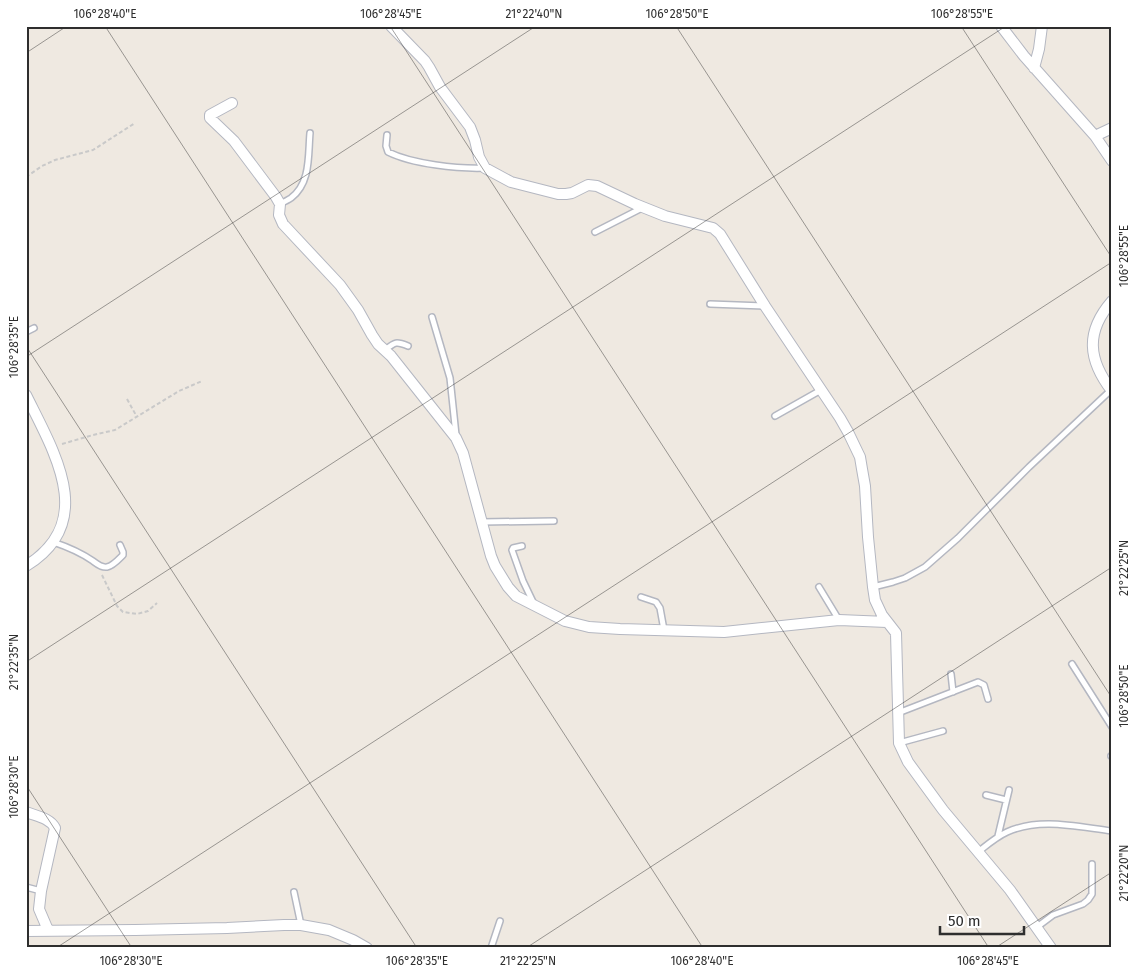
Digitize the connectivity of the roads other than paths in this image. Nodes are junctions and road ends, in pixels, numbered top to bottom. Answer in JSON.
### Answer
{"nodes":[{"id":1,"x":391,"y":26,"type":"edge"},
{"id":2,"x":1001,"y":26,"type":"edge"},
{"id":3,"x":1042,"y":26,"type":"edge"},
{"id":4,"x":1034,"y":68,"type":"junction"},
{"id":5,"x":232,"y":103,"type":"dead end"},
{"id":6,"x":1112,"y":128,"type":"edge"},
{"id":7,"x":310,"y":133,"type":"dead end"},
{"id":8,"x":387,"y":135,"type":"dead end"},
{"id":9,"x":1094,"y":136,"type":"junction"},
{"id":10,"x":1112,"y":161,"type":"edge"},
{"id":11,"x":485,"y":168,"type":"junction"},
{"id":12,"x":280,"y":204,"type":"junction"},
{"id":13,"x":643,"y":207,"type":"junction"},
{"id":14,"x":595,"y":232,"type":"dead end"},
{"id":15,"x":1112,"y":301,"type":"edge"},
{"id":16,"x":710,"y":304,"type":"dead end"},
{"id":17,"x":765,"y":306,"type":"junction"},
{"id":18,"x":432,"y":317,"type":"dead end"},
{"id":19,"x":34,"y":328,"type":"dead end"},
{"id":20,"x":26,"y":332,"type":"edge"},
{"id":21,"x":408,"y":346,"type":"dead end"},
{"id":22,"x":385,"y":350,"type":"junction"},
{"id":23,"x":821,"y":390,"type":"junction"},
{"id":24,"x":1112,"y":391,"type":"edge"},
{"id":25,"x":26,"y":396,"type":"edge"},
{"id":26,"x":775,"y":416,"type":"dead end"},
{"id":27,"x":456,"y":438,"type":"junction"},
{"id":28,"x":554,"y":521,"type":"dead end"},
{"id":29,"x":481,"y":522,"type":"junction"},
{"id":30,"x":53,"y":542,"type":"junction"},
{"id":31,"x":120,"y":545,"type":"dead end"},
{"id":32,"x":522,"y":546,"type":"dead end"},
{"id":33,"x":26,"y":566,"type":"edge"},
{"id":34,"x":819,"y":587,"type":"dead end"},
{"id":35,"x":873,"y":587,"type":"junction"},
{"id":36,"x":641,"y":597,"type":"dead end"},
{"id":37,"x":535,"y":606,"type":"junction"},
{"id":38,"x":839,"y":620,"type":"junction"},
{"id":39,"x":887,"y":622,"type":"junction"},
{"id":40,"x":664,"y":630,"type":"junction"},
{"id":41,"x":1072,"y":664,"type":"dead end"},
{"id":42,"x":951,"y":674,"type":"dead end"},
{"id":43,"x":953,"y":692,"type":"junction"},
{"id":44,"x":988,"y":699,"type":"dead end"},
{"id":45,"x":898,"y":713,"type":"junction"},
{"id":46,"x":1112,"y":727,"type":"edge"},
{"id":47,"x":943,"y":731,"type":"dead end"},
{"id":48,"x":899,"y":744,"type":"junction"},
{"id":49,"x":1008,"y":790,"type":"dead end"},
{"id":50,"x":986,"y":795,"type":"dead end"},
{"id":51,"x":1006,"y":800,"type":"junction"},
{"id":52,"x":26,"y":812,"type":"edge"},
{"id":53,"x":1112,"y":831,"type":"edge"},
{"id":54,"x":998,"y":836,"type":"junction"},
{"id":55,"x":977,"y":852,"type":"junction"},
{"id":56,"x":1092,"y":864,"type":"dead end"},
{"id":57,"x":26,"y":887,"type":"edge"},
{"id":58,"x":42,"y":891,"type":"junction"},
{"id":59,"x":294,"y":892,"type":"dead end"},
{"id":60,"x":500,"y":921,"type":"dead end"},
{"id":61,"x":301,"y":925,"type":"junction"},
{"id":62,"x":1037,"y":927,"type":"junction"},
{"id":63,"x":26,"y":930,"type":"edge"},
{"id":64,"x":48,"y":930,"type":"junction"},
{"id":65,"x":367,"y":948,"type":"edge"},
{"id":66,"x":491,"y":948,"type":"edge"},
{"id":67,"x":1051,"y":948,"type":"edge"}],
"edges":[{"from":1,"to":11,"type":"street"},
{"from":2,"to":4,"type":"street"},
{"from":3,"to":4,"type":"street"},
{"from":4,"to":9,"type":"street"},
{"from":5,"to":12,"type":"street"},
{"from":6,"to":9,"type":"street"},
{"from":7,"to":12,"type":"lane"},
{"from":8,"to":11,"type":"lane"},
{"from":9,"to":10,"type":"street"},
{"from":11,"to":13,"type":"street"},
{"from":12,"to":22,"type":"street"},
{"from":13,"to":14,"type":"lane"},
{"from":13,"to":17,"type":"street"},
{"from":15,"to":24,"type":"street"},
{"from":16,"to":17,"type":"lane"},
{"from":17,"to":23,"type":"street"},
{"from":18,"to":27,"type":"lane"},
{"from":19,"to":20,"type":"lane"},
{"from":21,"to":22,"type":"lane"},
{"from":22,"to":27,"type":"street"},
{"from":23,"to":26,"type":"lane"},
{"from":23,"to":35,"type":"street"},
{"from":24,"to":35,"type":"lane"},
{"from":25,"to":30,"type":"street"},
{"from":27,"to":29,"type":"street"},
{"from":28,"to":29,"type":"lane"},
{"from":29,"to":37,"type":"street"},
{"from":30,"to":31,"type":"lane"},
{"from":30,"to":33,"type":"street"},
{"from":32,"to":37,"type":"lane"},
{"from":34,"to":38,"type":"lane"},
{"from":35,"to":39,"type":"street"},
{"from":36,"to":40,"type":"lane"},
{"from":37,"to":40,"type":"street"},
{"from":38,"to":39,"type":"street"},
{"from":38,"to":40,"type":"street"},
{"from":39,"to":45,"type":"street"},
{"from":41,"to":46,"type":"lane"},
{"from":42,"to":43,"type":"lane"},
{"from":43,"to":44,"type":"lane"},
{"from":43,"to":45,"type":"lane"},
{"from":45,"to":48,"type":"street"},
{"from":47,"to":48,"type":"lane"},
{"from":48,"to":55,"type":"street"},
{"from":49,"to":51,"type":"lane"},
{"from":50,"to":51,"type":"lane"},
{"from":51,"to":54,"type":"lane"},
{"from":52,"to":58,"type":"street"},
{"from":53,"to":54,"type":"lane"},
{"from":54,"to":55,"type":"lane"},
{"from":55,"to":62,"type":"street"},
{"from":56,"to":62,"type":"lane"},
{"from":57,"to":58,"type":"lane"},
{"from":58,"to":64,"type":"street"},
{"from":59,"to":61,"type":"lane"},
{"from":60,"to":66,"type":"lane"},
{"from":61,"to":64,"type":"street"},
{"from":61,"to":65,"type":"street"},
{"from":62,"to":67,"type":"street"},
{"from":63,"to":64,"type":"street"}]}
